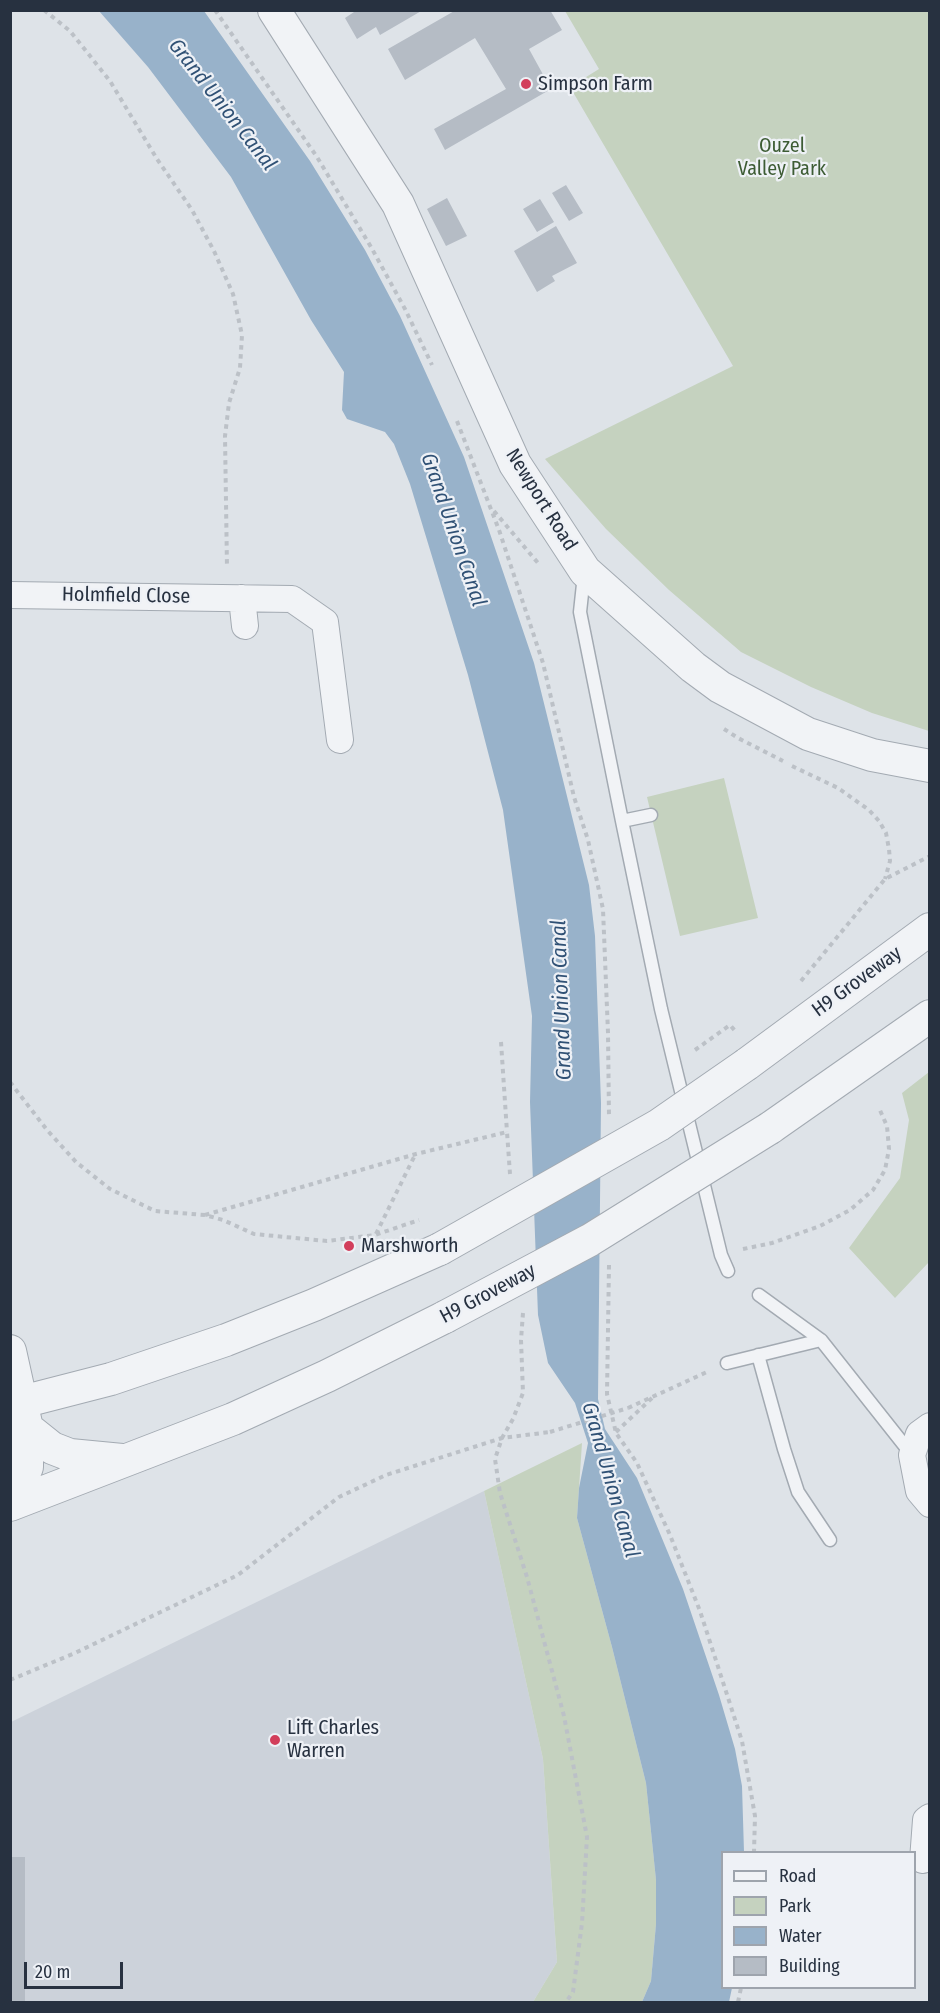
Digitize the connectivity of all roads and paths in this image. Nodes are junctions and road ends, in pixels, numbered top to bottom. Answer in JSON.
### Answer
{"nodes":[{"id":1,"x":44,"y":10,"type":"edge"},
{"id":2,"x":215,"y":10,"type":"edge"},
{"id":3,"x":274,"y":10,"type":"edge"},
{"id":4,"x":436,"y":375,"type":"dead end"},
{"id":5,"x":455,"y":418,"type":"dead end"},
{"id":6,"x":585,"y":571,"type":"junction"},
{"id":7,"x":10,"y":595,"type":"edge"},
{"id":8,"x":235,"y":598,"type":"junction"},
{"id":9,"x":245,"y":626,"type":"dead end"},
{"id":10,"x":340,"y":740,"type":"dead end"},
{"id":11,"x":930,"y":766,"type":"edge"},
{"id":12,"x":651,"y":815,"type":"dead end"},
{"id":13,"x":622,"y":821,"type":"junction"},
{"id":14,"x":930,"y":856,"type":"edge"},
{"id":15,"x":930,"y":929,"type":"edge"},
{"id":16,"x":801,"y":981,"type":"dead end"},
{"id":17,"x":930,"y":1016,"type":"edge"},
{"id":18,"x":745,"y":1024,"type":"dead end"},
{"id":19,"x":501,"y":1042,"type":"dead end"},
{"id":20,"x":675,"y":1064,"type":"junction"},
{"id":21,"x":10,"y":1082,"type":"edge"},
{"id":22,"x":879,"y":1108,"type":"dead end"},
{"id":23,"x":609,"y":1125,"type":"dead end"},
{"id":24,"x":507,"y":1132,"type":"junction"},
{"id":25,"x":416,"y":1154,"type":"junction"},
{"id":26,"x":511,"y":1177,"type":"dead end"},
{"id":27,"x":205,"y":1215,"type":"junction"},
{"id":28,"x":429,"y":1216,"type":"dead end"},
{"id":29,"x":375,"y":1235,"type":"junction"},
{"id":30,"x":721,"y":1255,"type":"junction"},
{"id":31,"x":609,"y":1264,"type":"dead end"},
{"id":32,"x":728,"y":1271,"type":"dead end"},
{"id":33,"x":759,"y":1295,"type":"dead end"},
{"id":34,"x":522,"y":1302,"type":"dead end"},
{"id":35,"x":821,"y":1340,"type":"junction"},
{"id":36,"x":10,"y":1351,"type":"edge"},
{"id":37,"x":758,"y":1355,"type":"junction"},
{"id":38,"x":728,"y":1363,"type":"joint"},
{"id":39,"x":655,"y":1395,"type":"junction"},
{"id":40,"x":20,"y":1412,"type":"edge"},
{"id":41,"x":930,"y":1426,"type":"edge"},
{"id":42,"x":616,"y":1433,"type":"junction"},
{"id":43,"x":502,"y":1438,"type":"junction"},
{"id":44,"x":912,"y":1455,"type":"junction"},
{"id":45,"x":129,"y":1460,"type":"junction"},
{"id":46,"x":10,"y":1497,"type":"edge"},
{"id":47,"x":930,"y":1504,"type":"edge"},
{"id":48,"x":10,"y":1505,"type":"edge"},
{"id":49,"x":830,"y":1540,"type":"dead end"},
{"id":50,"x":11,"y":1679,"type":"edge"},
{"id":51,"x":930,"y":1817,"type":"edge"},
{"id":52,"x":754,"y":1851,"type":"edge"},
{"id":53,"x":923,"y":1860,"type":"dead end"},
{"id":54,"x":566,"y":2002,"type":"edge"}],
"edges":[{"from":1,"to":8,"type":"path"},
{"from":2,"to":4,"type":"path"},
{"from":3,"to":6,"type":"street","name":"Newport Road"},
{"from":5,"to":23,"type":"path"},
{"from":6,"to":11,"type":"street","name":"Newport Road"},
{"from":6,"to":13,"type":"lane"},
{"from":7,"to":8,"type":"street","name":"Holmfield Close"},
{"from":8,"to":9,"type":"street"},
{"from":8,"to":10,"type":"street","name":"Holmfield Close"},
{"from":12,"to":13,"type":"lane"},
{"from":13,"to":20,"type":"lane"},
{"from":14,"to":16,"type":"path"},
{"from":15,"to":40,"type":"street","name":"H9 Groveway","bridge":true},
{"from":17,"to":45,"type":"street","name":"H9 Groveway","bridge":true},
{"from":18,"to":20,"type":"path"},
{"from":19,"to":24,"type":"path"},
{"from":20,"to":30,"type":"lane"},
{"from":21,"to":27,"type":"path"},
{"from":22,"to":30,"type":"path"},
{"from":24,"to":25,"type":"path"},
{"from":24,"to":26,"type":"path"},
{"from":25,"to":27,"type":"path"},
{"from":25,"to":29,"type":"path"},
{"from":27,"to":29,"type":"path"},
{"from":28,"to":29,"type":"path"},
{"from":30,"to":32,"type":"lane"},
{"from":31,"to":42,"type":"path"},
{"from":33,"to":35,"type":"lane"},
{"from":34,"to":43,"type":"path"},
{"from":35,"to":37,"type":"lane"},
{"from":35,"to":44,"type":"lane"},
{"from":36,"to":40,"type":"street"},
{"from":37,"to":38,"type":"lane"},
{"from":37,"to":49,"type":"lane"},
{"from":38,"to":39,"type":"path"},
{"from":39,"to":42,"type":"path"},
{"from":39,"to":43,"type":"path","bridge":true},
{"from":40,"to":45,"type":"street"},
{"from":40,"to":46,"type":"street"},
{"from":41,"to":44,"type":"street"},
{"from":42,"to":52,"type":"path"},
{"from":43,"to":50,"type":"path"},
{"from":43,"to":54,"type":"path"},
{"from":44,"to":47,"type":"street"},
{"from":45,"to":48,"type":"street","name":"H9 Groveway"},
{"from":51,"to":53,"type":"street"}]}
